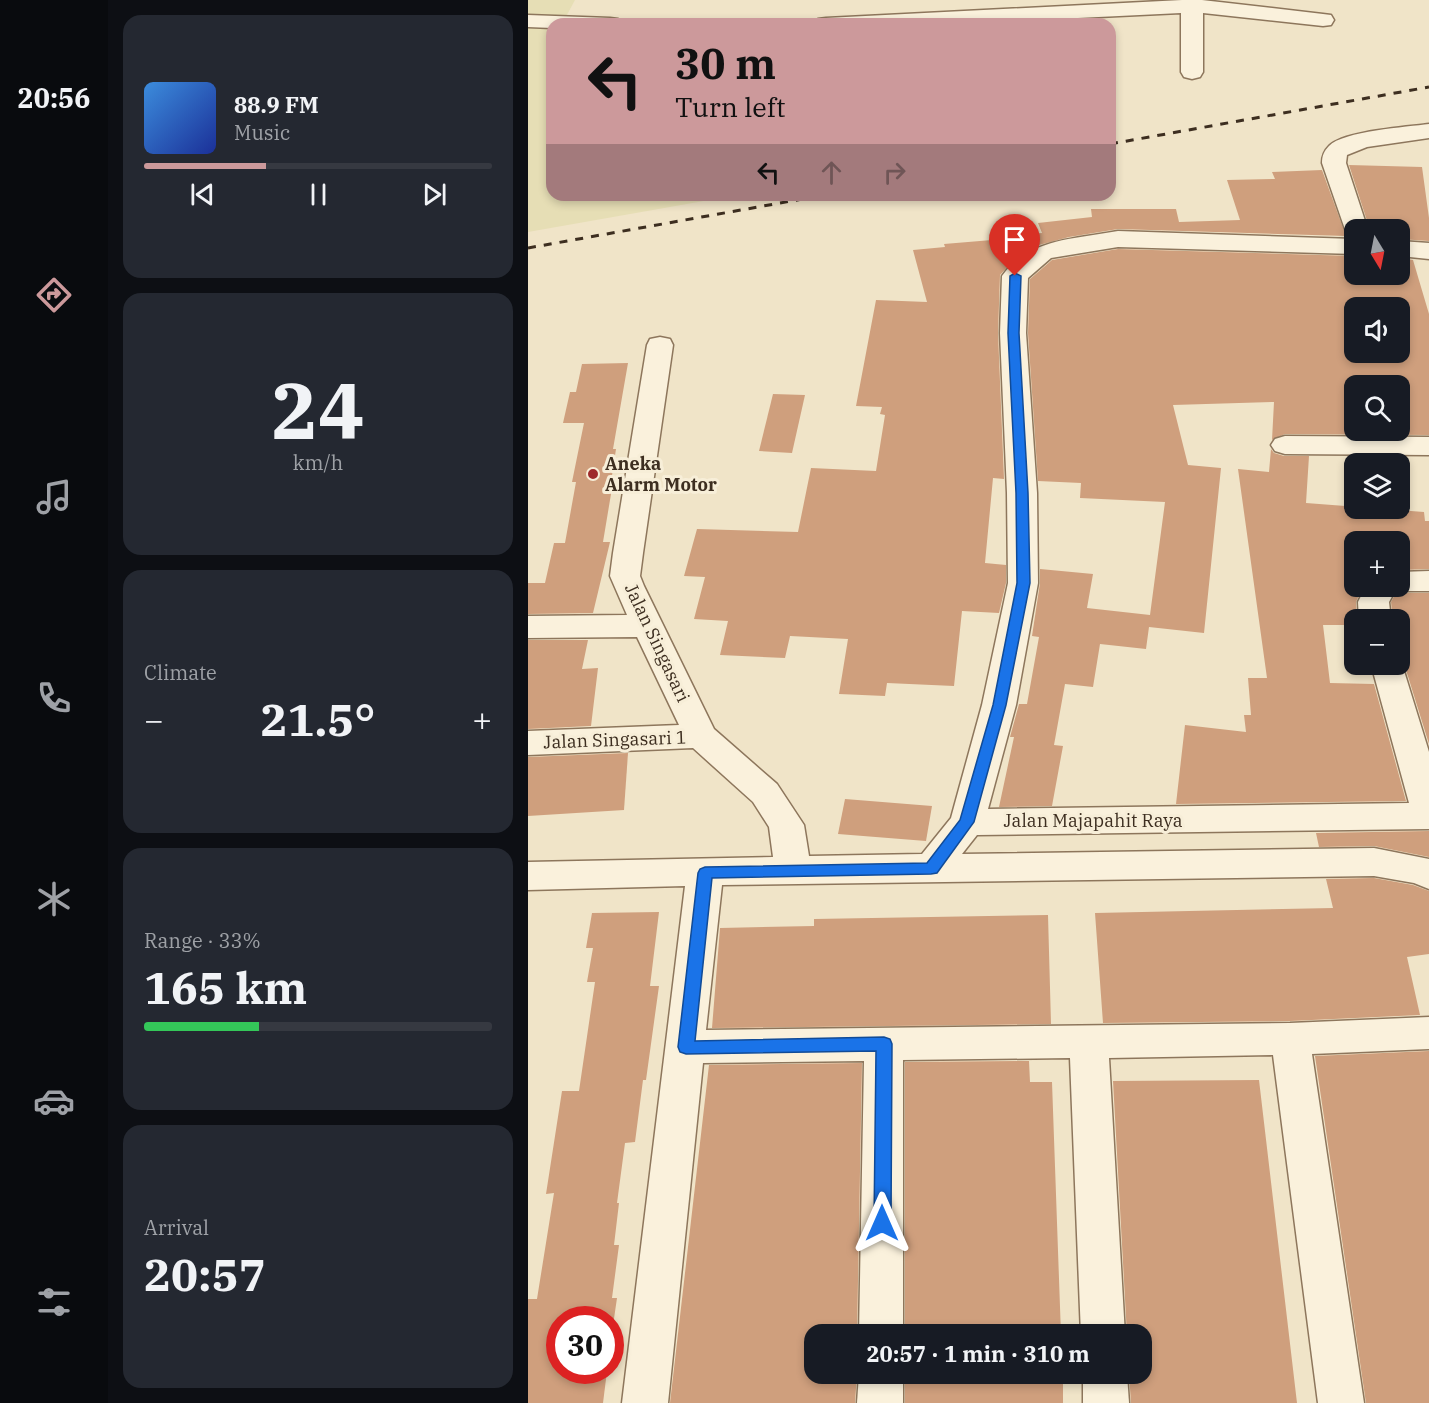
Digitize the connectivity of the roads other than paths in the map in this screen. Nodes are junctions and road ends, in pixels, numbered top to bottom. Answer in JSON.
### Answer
{"nodes":[{"id":1,"x":550,"y":0,"type":"edge"},
{"id":2,"x":1192,"y":3,"type":"edge"},
{"id":3,"x":938,"y":18,"type":"edge"},
{"id":4,"x":1323,"y":20,"type":"dead end"},
{"id":5,"x":535,"y":21,"type":"edge"},
{"id":6,"x":1192,"y":72,"type":"dead end"},
{"id":7,"x":1429,"y":131,"type":"edge"},
{"id":8,"x":1352,"y":219,"type":"edge"},
{"id":9,"x":1344,"y":247,"type":"edge"},
{"id":10,"x":1410,"y":249,"type":"edge"},
{"id":11,"x":1429,"y":250,"type":"edge"},
{"id":12,"x":660,"y":345,"type":"dead end"},
{"id":13,"x":1285,"y":445,"type":"dead end"},
{"id":14,"x":1429,"y":446,"type":"edge"},
{"id":15,"x":1429,"y":581,"type":"edge"},
{"id":16,"x":1410,"y":582,"type":"edge"},
{"id":17,"x":648,"y":626,"type":"junction"},
{"id":18,"x":528,"y":627,"type":"edge"},
{"id":19,"x":1390,"y":675,"type":"edge"},
{"id":20,"x":701,"y":736,"type":"junction"},
{"id":21,"x":528,"y":743,"type":"edge"},
{"id":22,"x":1429,"y":814,"type":"edge"},
{"id":23,"x":967,"y":822,"type":"junction"},
{"id":24,"x":931,"y":869,"type":"junction"},
{"id":25,"x":794,"y":870,"type":"junction"},
{"id":26,"x":705,"y":873,"type":"junction"},
{"id":27,"x":1426,"y":873,"type":"edge"},
{"id":28,"x":528,"y":876,"type":"edge"},
{"id":29,"x":1429,"y":1033,"type":"edge"},
{"id":30,"x":1290,"y":1039,"type":"junction"},
{"id":31,"x":1089,"y":1040,"type":"junction"},
{"id":32,"x":884,"y":1044,"type":"junction"},
{"id":33,"x":686,"y":1047,"type":"junction"},
{"id":34,"x":881,"y":1324,"type":"edge"},
{"id":35,"x":1102,"y":1324,"type":"edge"},
{"id":36,"x":881,"y":1384,"type":"edge"},
{"id":37,"x":1105,"y":1384,"type":"edge"},
{"id":38,"x":645,"y":1403,"type":"edge"},
{"id":39,"x":880,"y":1403,"type":"edge"},
{"id":40,"x":1106,"y":1403,"type":"edge"},
{"id":41,"x":1341,"y":1403,"type":"edge"}],
"edges":[{"from":1,"to":5,"type":"street"},
{"from":2,"to":3,"type":"street"},
{"from":2,"to":4,"type":"street"},
{"from":2,"to":6,"type":"street"},
{"from":7,"to":8,"type":"street"},
{"from":9,"to":23,"type":"street"},
{"from":10,"to":11,"type":"street"},
{"from":12,"to":17,"type":"street","name":"Jalan Singasari"},
{"from":13,"to":14,"type":"street"},
{"from":15,"to":16,"type":"street"},
{"from":17,"to":18,"type":"street"},
{"from":17,"to":20,"type":"street","name":"Jalan Singasari"},
{"from":19,"to":22,"type":"street"},
{"from":20,"to":21,"type":"street","name":"Jalan Singasari 1"},
{"from":20,"to":25,"type":"street","name":"Jalan Singasari"},
{"from":22,"to":23,"type":"street","name":"Jalan Majapahit Raya"},
{"from":23,"to":24,"type":"street"},
{"from":24,"to":25,"type":"street"},
{"from":24,"to":27,"type":"street"},
{"from":25,"to":26,"type":"street"},
{"from":26,"to":28,"type":"street"},
{"from":26,"to":33,"type":"street"},
{"from":29,"to":30,"type":"street"},
{"from":30,"to":31,"type":"street"},
{"from":30,"to":41,"type":"street"},
{"from":31,"to":32,"type":"street"},
{"from":31,"to":35,"type":"street"},
{"from":32,"to":33,"type":"street"},
{"from":32,"to":34,"type":"street"},
{"from":33,"to":38,"type":"street"},
{"from":36,"to":39,"type":"street"},
{"from":37,"to":40,"type":"street"}]}
